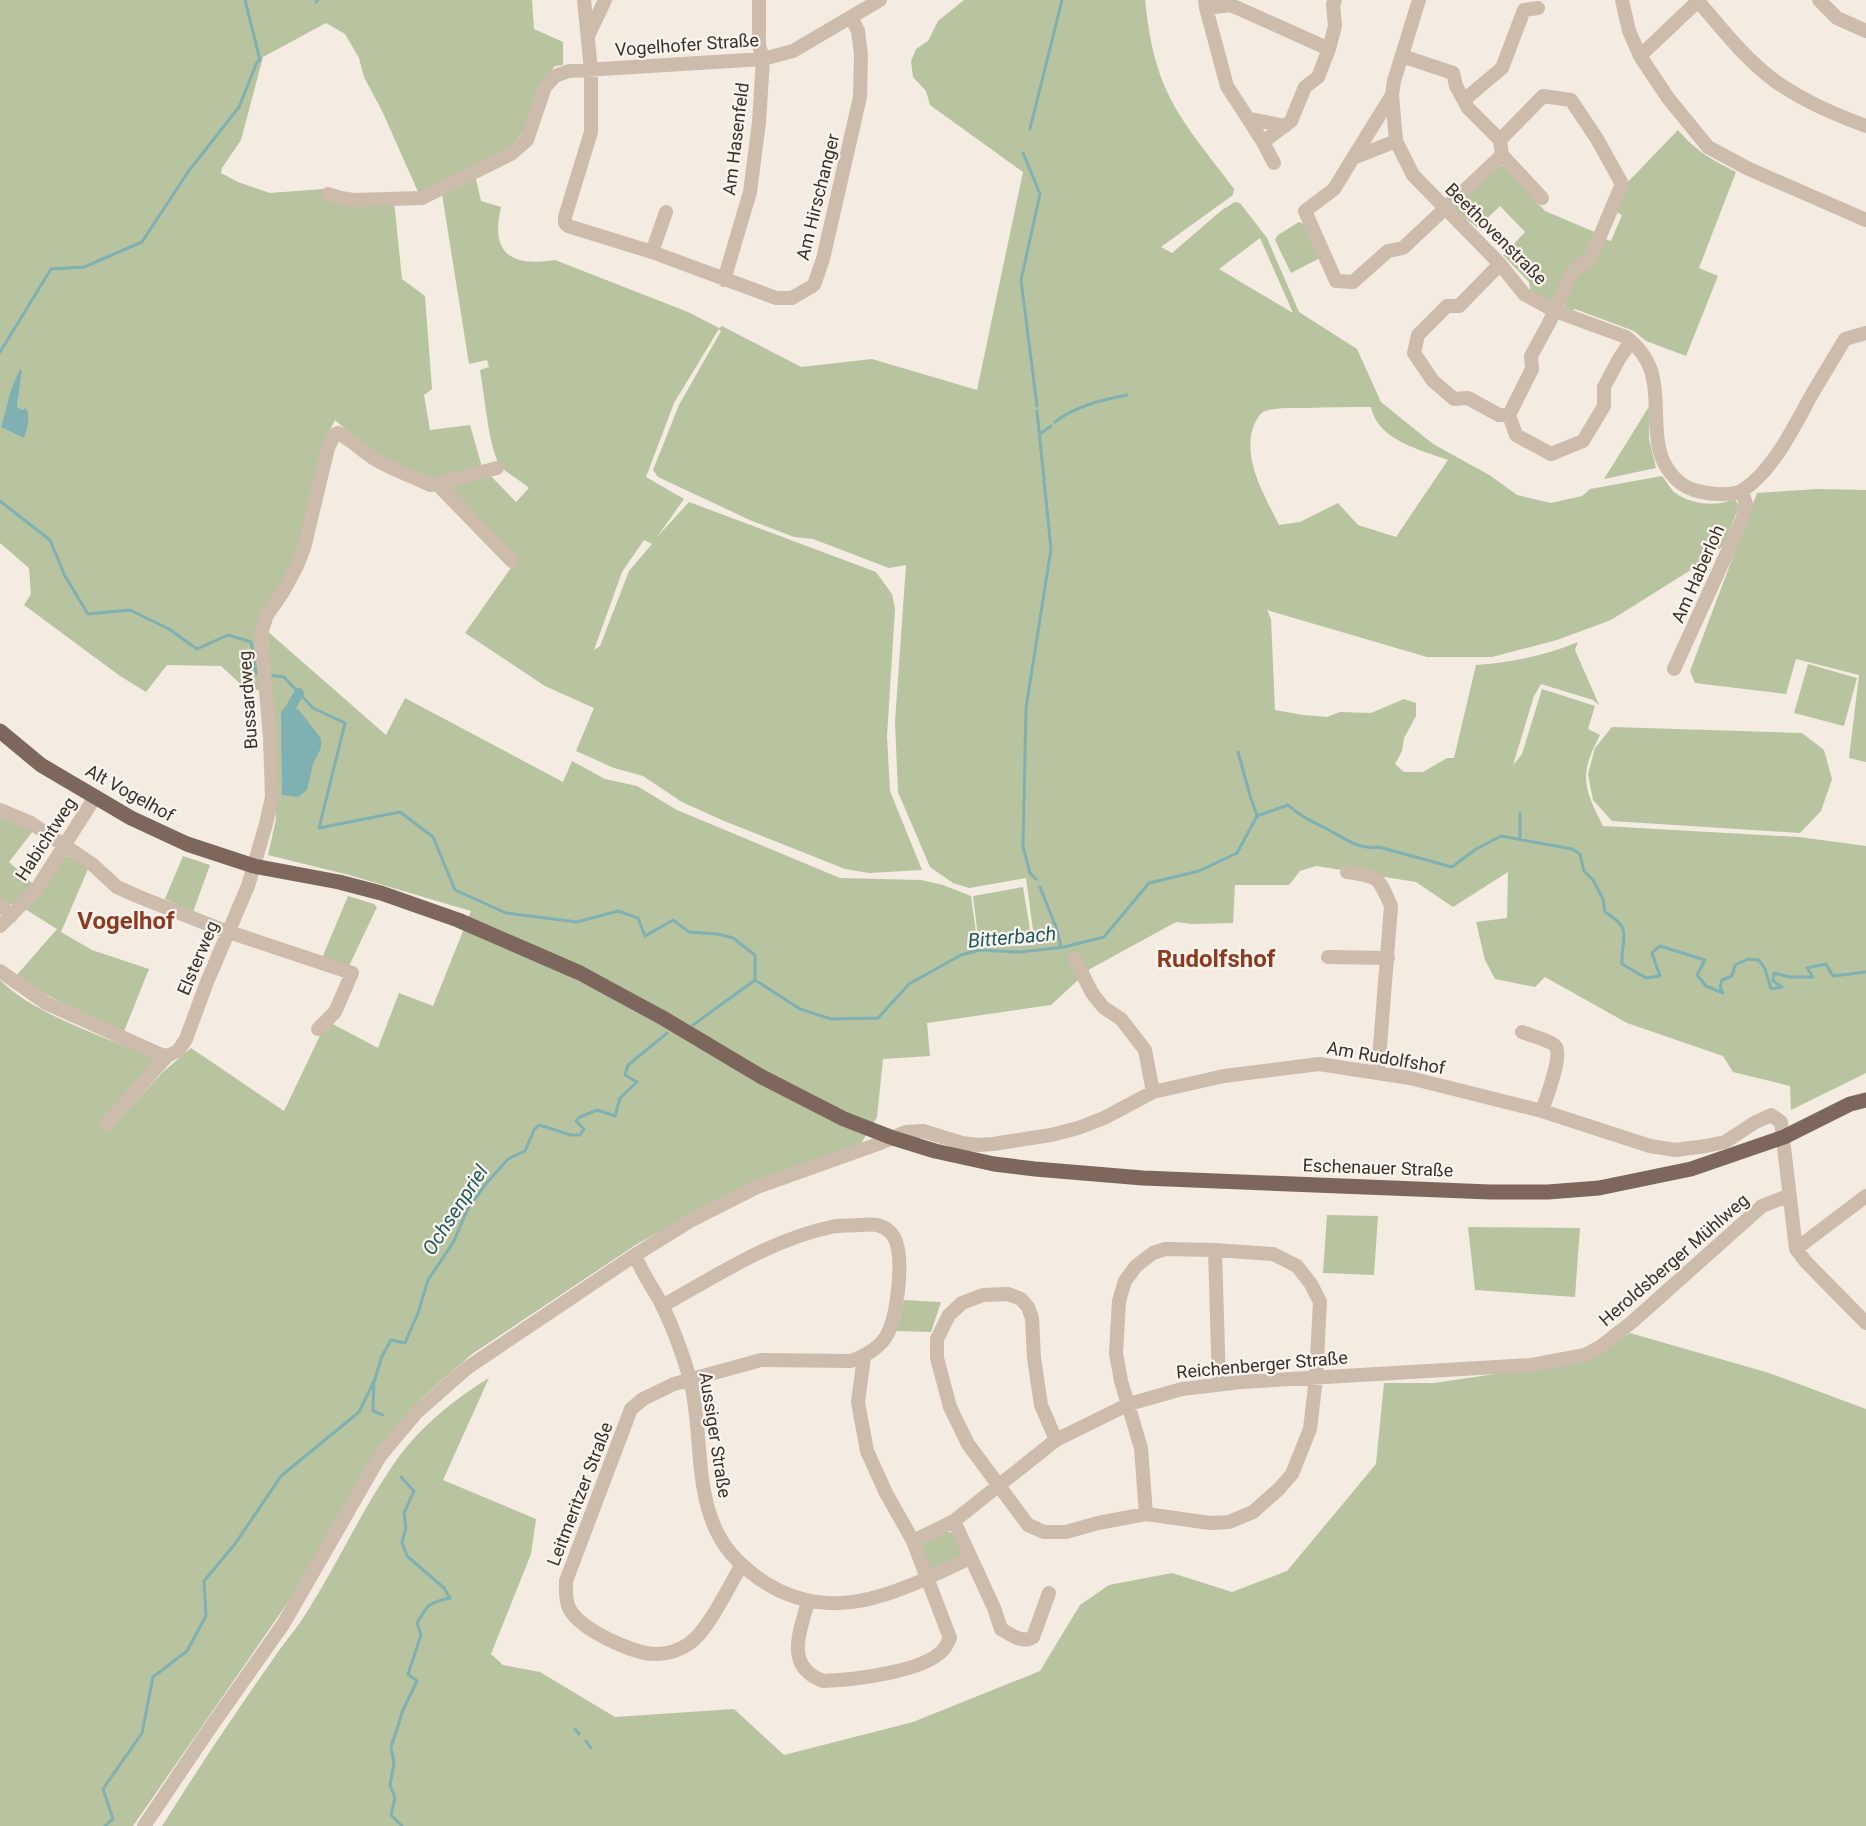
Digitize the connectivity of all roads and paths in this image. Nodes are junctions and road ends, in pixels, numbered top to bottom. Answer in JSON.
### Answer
{"nodes":[{"id":1,"x":584,"y":0,"type":"edge"},
{"id":2,"x":605,"y":0,"type":"edge"},
{"id":3,"x":759,"y":0,"type":"edge"},
{"id":4,"x":879,"y":0,"type":"edge"},
{"id":5,"x":1419,"y":0,"type":"edge"},
{"id":6,"x":1622,"y":0,"type":"edge"},
{"id":7,"x":1698,"y":0,"type":"edge"},
{"id":8,"x":1819,"y":0,"type":"edge"},
{"id":9,"x":1330,"y":1,"type":"edge"},
{"id":10,"x":1233,"y":2,"type":"edge"},
{"id":11,"x":1206,"y":4,"type":"edge"},
{"id":12,"x":1538,"y":8,"type":"dead end"},
{"id":13,"x":851,"y":17,"type":"junction"},
{"id":14,"x":1866,"y":31,"type":"edge"},
{"id":15,"x":587,"y":36,"type":"junction"},
{"id":16,"x":1329,"y":49,"type":"junction"},
{"id":17,"x":1402,"y":56,"type":"junction"},
{"id":18,"x":1640,"y":56,"type":"junction"},
{"id":19,"x":763,"y":58,"type":"junction"},
{"id":20,"x":591,"y":70,"type":"junction"},
{"id":21,"x":1392,"y":95,"type":"junction"},
{"id":22,"x":1464,"y":100,"type":"junction"},
{"id":23,"x":1250,"y":119,"type":"junction"},
{"id":24,"x":1285,"y":126,"type":"junction"},
{"id":25,"x":1866,"y":126,"type":"edge"},
{"id":26,"x":1500,"y":140,"type":"junction"},
{"id":27,"x":1396,"y":141,"type":"junction"},
{"id":28,"x":1263,"y":142,"type":"junction"},
{"id":29,"x":1502,"y":155,"type":"junction"},
{"id":30,"x":1353,"y":158,"type":"junction"},
{"id":31,"x":1274,"y":163,"type":"dead end"},
{"id":32,"x":328,"y":194,"type":"dead end"},
{"id":33,"x":1542,"y":198,"type":"dead end"},
{"id":34,"x":1445,"y":209,"type":"junction"},
{"id":35,"x":666,"y":212,"type":"dead end"},
{"id":36,"x":1865,"y":219,"type":"edge"},
{"id":37,"x":652,"y":252,"type":"junction"},
{"id":38,"x":1500,"y":264,"type":"junction"},
{"id":39,"x":724,"y":280,"type":"junction"},
{"id":40,"x":1555,"y":312,"type":"junction"},
{"id":41,"x":1866,"y":333,"type":"edge"},
{"id":42,"x":1631,"y":341,"type":"junction"},
{"id":43,"x":1509,"y":415,"type":"junction"},
{"id":44,"x":497,"y":468,"type":"dead end"},
{"id":45,"x":437,"y":484,"type":"junction"},
{"id":46,"x":1742,"y":491,"type":"junction"},
{"id":47,"x":512,"y":561,"type":"dead end"},
{"id":48,"x":1674,"y":669,"type":"dead end"},
{"id":49,"x":0,"y":730,"type":"edge"},
{"id":50,"x":95,"y":797,"type":"junction"},
{"id":51,"x":0,"y":810,"type":"edge"},
{"id":52,"x":64,"y":846,"type":"junction"},
{"id":53,"x":254,"y":866,"type":"junction"},
{"id":54,"x":1347,"y":872,"type":"dead end"},
{"id":55,"x":0,"y":904,"type":"edge"},
{"id":56,"x":11,"y":916,"type":"junction"},
{"id":57,"x":0,"y":926,"type":"edge"},
{"id":58,"x":229,"y":931,"type":"junction"},
{"id":59,"x":1328,"y":957,"type":"dead end"},
{"id":60,"x":1388,"y":958,"type":"junction"},
{"id":61,"x":1076,"y":959,"type":"dead end"},
{"id":62,"x":0,"y":971,"type":"edge"},
{"id":63,"x":318,"y":1029,"type":"dead end"},
{"id":64,"x":1522,"y":1032,"type":"dead end"},
{"id":65,"x":166,"y":1056,"type":"junction"},
{"id":66,"x":1378,"y":1072,"type":"junction"},
{"id":67,"x":1153,"y":1092,"type":"junction"},
{"id":68,"x":1866,"y":1092,"type":"edge"},
{"id":69,"x":1866,"y":1100,"type":"edge"},
{"id":70,"x":1850,"y":1104,"type":"junction"},
{"id":71,"x":1542,"y":1111,"type":"junction"},
{"id":72,"x":106,"y":1124,"type":"dead end"},
{"id":73,"x":1784,"y":1137,"type":"junction"},
{"id":74,"x":893,"y":1138,"type":"junction"},
{"id":75,"x":1866,"y":1196,"type":"edge"},
{"id":76,"x":1788,"y":1197,"type":"junction"},
{"id":77,"x":1215,"y":1250,"type":"junction"},
{"id":78,"x":1796,"y":1250,"type":"junction"},
{"id":79,"x":635,"y":1255,"type":"junction"},
{"id":80,"x":662,"y":1306,"type":"junction"},
{"id":81,"x":1866,"y":1323,"type":"edge"},
{"id":82,"x":1585,"y":1355,"type":"joint"},
{"id":83,"x":864,"y":1357,"type":"junction"},
{"id":84,"x":1316,"y":1378,"type":"junction"},
{"id":85,"x":690,"y":1379,"type":"junction"},
{"id":86,"x":1219,"y":1384,"type":"junction"},
{"id":87,"x":1129,"y":1404,"type":"junction"},
{"id":88,"x":1056,"y":1440,"type":"junction"},
{"id":89,"x":998,"y":1487,"type":"junction"},
{"id":90,"x":1146,"y":1514,"type":"junction"},
{"id":91,"x":954,"y":1521,"type":"junction"},
{"id":92,"x":913,"y":1541,"type":"junction"},
{"id":93,"x":970,"y":1558,"type":"junction"},
{"id":94,"x":741,"y":1566,"type":"junction"},
{"id":95,"x":928,"y":1578,"type":"junction"},
{"id":96,"x":1049,"y":1593,"type":"dead end"},
{"id":97,"x":808,"y":1601,"type":"junction"},
{"id":98,"x":144,"y":1826,"type":"edge"}],
"edges":[{"from":1,"to":15,"type":"street"},
{"from":2,"to":15,"type":"street"},
{"from":3,"to":19,"type":"street","name":"Am Hasenfeld"},
{"from":4,"to":13,"type":"street","name":"Vogelhofer Straße"},
{"from":5,"to":17,"type":"street","name":"Beethovenstraße"},
{"from":6,"to":18,"type":"street"},
{"from":7,"to":18,"type":"street"},
{"from":7,"to":25,"type":"street"},
{"from":8,"to":14,"type":"street"},
{"from":9,"to":16,"type":"street"},
{"from":10,"to":11,"type":"street"},
{"from":10,"to":16,"type":"street"},
{"from":11,"to":23,"type":"street"},
{"from":12,"to":22,"type":"street"},
{"from":13,"to":19,"type":"street","name":"Vogelhofer Straße"},
{"from":13,"to":39,"type":"street","name":"Am Hirschanger"},
{"from":15,"to":20,"type":"street"},
{"from":16,"to":24,"type":"street"},
{"from":17,"to":21,"type":"street","name":"Beethovenstraße"},
{"from":17,"to":22,"type":"street"},
{"from":18,"to":36,"type":"street"},
{"from":19,"to":20,"type":"street","name":"Vogelhofer Straße"},
{"from":19,"to":39,"type":"street","name":"Am Hasenfeld"},
{"from":20,"to":32,"type":"street","name":"Vogelhofer Straße"},
{"from":20,"to":37,"type":"street","name":"Am Hirschanger"},
{"from":21,"to":27,"type":"street","name":"Beethovenstraße"},
{"from":21,"to":30,"type":"street"},
{"from":22,"to":26,"type":"street"},
{"from":23,"to":24,"type":"street"},
{"from":23,"to":28,"type":"street"},
{"from":24,"to":28,"type":"street"},
{"from":26,"to":29,"type":"street"},
{"from":26,"to":40,"type":"street"},
{"from":27,"to":30,"type":"street"},
{"from":27,"to":34,"type":"street","name":"Beethovenstraße"},
{"from":28,"to":31,"type":"street"},
{"from":29,"to":33,"type":"street"},
{"from":29,"to":34,"type":"street"},
{"from":30,"to":34,"type":"street"},
{"from":34,"to":38,"type":"street","name":"Beethovenstraße"},
{"from":35,"to":37,"type":"street"},
{"from":37,"to":39,"type":"street","name":"Am Hirschanger"},
{"from":38,"to":40,"type":"street","name":"Beethovenstraße"},
{"from":38,"to":43,"type":"street"},
{"from":40,"to":42,"type":"street","name":"Beethovenstraße"},
{"from":40,"to":43,"type":"street"},
{"from":41,"to":46,"type":"street"},
{"from":42,"to":43,"type":"street"},
{"from":42,"to":46,"type":"street","name":"Beethovenstraße"},
{"from":44,"to":45,"type":"street"},
{"from":45,"to":47,"type":"street"},
{"from":45,"to":53,"type":"street","name":"Bussardweg"},
{"from":46,"to":48,"type":"street","name":"Am Haberloh"},
{"from":49,"to":50,"type":"main road","name":"Alt Vogelhof"},
{"from":50,"to":52,"type":"street","name":"Habichtweg"},
{"from":50,"to":53,"type":"main road","name":"Alt Vogelhof"},
{"from":51,"to":52,"type":"street"},
{"from":52,"to":56,"type":"street","name":"Habichtweg"},
{"from":52,"to":58,"type":"street"},
{"from":53,"to":58,"type":"street","name":"Elsterweg"},
{"from":53,"to":74,"type":"main road","name":"Eschenauer Straße"},
{"from":54,"to":60,"type":"street"},
{"from":55,"to":56,"type":"street"},
{"from":56,"to":57,"type":"street","name":"Habichtweg"},
{"from":58,"to":63,"type":"street"},
{"from":58,"to":65,"type":"street","name":"Elsterweg"},
{"from":59,"to":60,"type":"street"},
{"from":60,"to":66,"type":"street"},
{"from":61,"to":67,"type":"street"},
{"from":62,"to":65,"type":"street"},
{"from":64,"to":71,"type":"street"},
{"from":65,"to":72,"type":"street","name":"Elsterweg"},
{"from":66,"to":67,"type":"street","name":"Am Rudolfshof"},
{"from":66,"to":71,"type":"street","name":"Am Rudolfshof"},
{"from":67,"to":74,"type":"street","name":"Am Rudolfshof"},
{"from":68,"to":70,"type":"main road","name":"Eschenauer Straße"},
{"from":69,"to":70,"type":"main road","name":"Eschenauer Straße"},
{"from":70,"to":73,"type":"main road","name":"Eschenauer Straße"},
{"from":71,"to":73,"type":"street","name":"Am Rudolfshof"},
{"from":73,"to":74,"type":"main road","name":"Eschenauer Straße"},
{"from":73,"to":76,"type":"street"},
{"from":74,"to":79,"type":"street","name":"Am Rudolfshof"},
{"from":75,"to":78,"type":"street"},
{"from":76,"to":78,"type":"street"},
{"from":76,"to":82,"type":"street","name":"Heroldsberger Mühlweg"},
{"from":77,"to":84,"type":"street"},
{"from":77,"to":86,"type":"street"},
{"from":77,"to":87,"type":"street"},
{"from":78,"to":81,"type":"street"},
{"from":79,"to":80,"type":"street","name":"Aussiger Straße"},
{"from":79,"to":98,"type":"street","name":"Am Rudolfshof"},
{"from":80,"to":83,"type":"street"},
{"from":80,"to":85,"type":"street","name":"Aussiger Straße"},
{"from":82,"to":84,"type":"street","name":"Reichenberger Straße"},
{"from":83,"to":85,"type":"street","name":"Leitmeritzer Straße"},
{"from":83,"to":92,"type":"street"},
{"from":84,"to":86,"type":"street","name":"Reichenberger Straße"},
{"from":84,"to":90,"type":"street"},
{"from":85,"to":94,"type":"street","name":"Aussiger Straße"},
{"from":85,"to":94,"type":"street","name":"Leitmeritzer Straße"},
{"from":86,"to":87,"type":"street","name":"Reichenberger Straße"},
{"from":87,"to":88,"type":"street","name":"Reichenberger Straße"},
{"from":87,"to":90,"type":"street"},
{"from":88,"to":89,"type":"street","name":"Reichenberger Straße"},
{"from":88,"to":89,"type":"street"},
{"from":89,"to":90,"type":"street"},
{"from":89,"to":91,"type":"street","name":"Reichenberger Straße"},
{"from":91,"to":92,"type":"street","name":"Reichenberger Straße"},
{"from":91,"to":93,"type":"street"},
{"from":92,"to":95,"type":"street"},
{"from":93,"to":95,"type":"street","name":"Aussiger Straße"},
{"from":93,"to":96,"type":"street"},
{"from":94,"to":97,"type":"street","name":"Aussiger Straße"},
{"from":95,"to":97,"type":"street","name":"Aussiger Straße"},
{"from":95,"to":97,"type":"street"}]}
